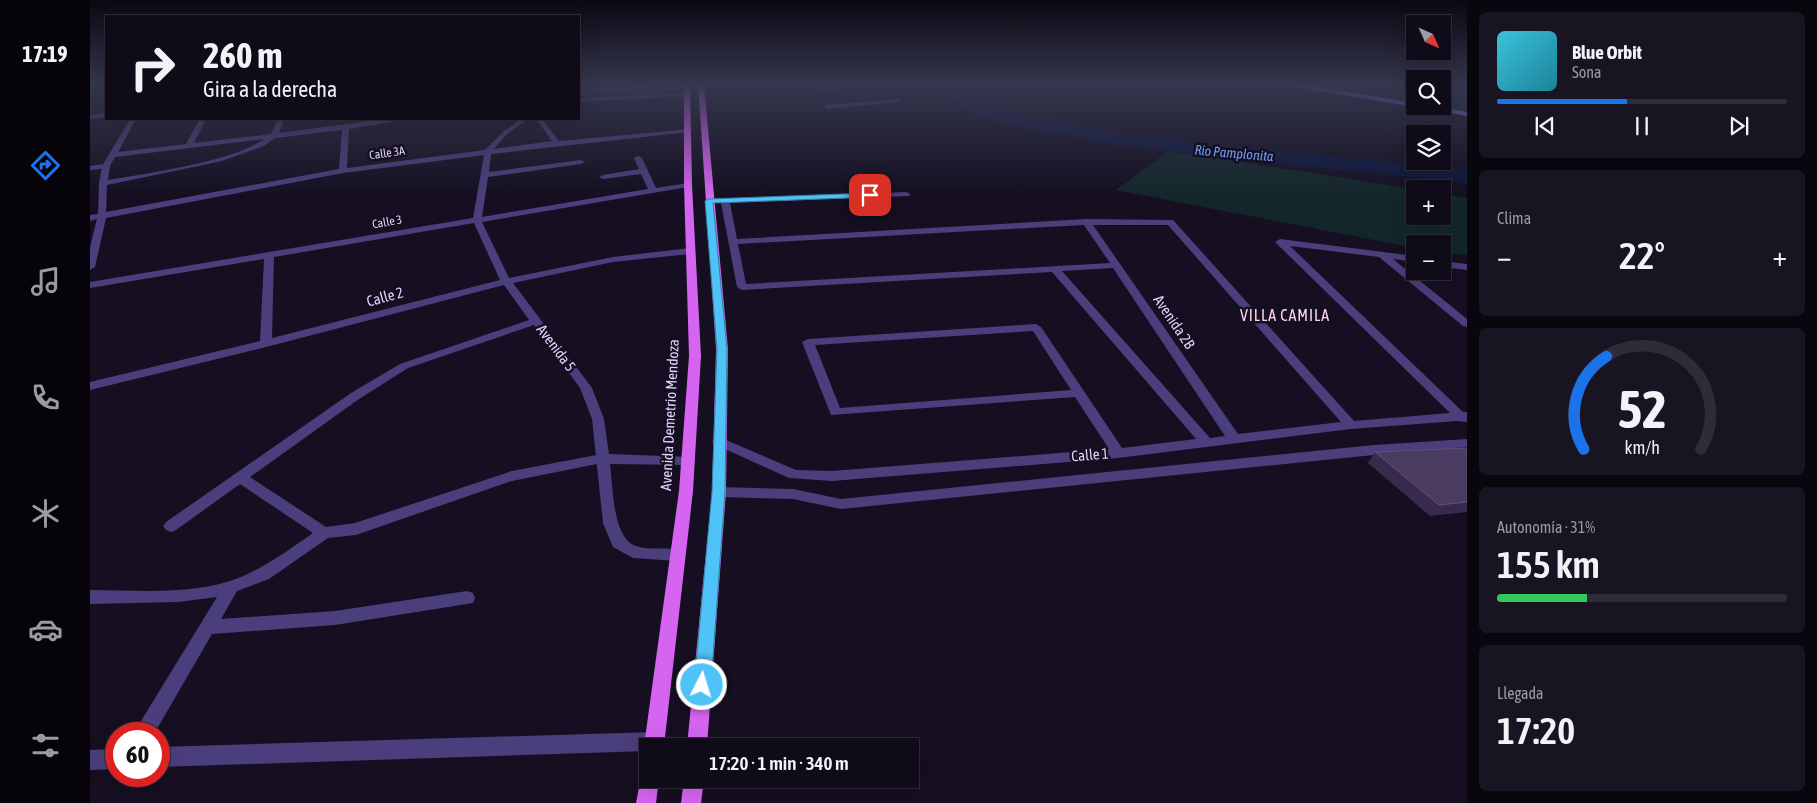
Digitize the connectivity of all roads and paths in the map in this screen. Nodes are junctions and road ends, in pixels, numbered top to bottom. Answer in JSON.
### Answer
{"nodes":[{"id":1,"x":132,"y":121,"type":"edge"},
{"id":2,"x":202,"y":121,"type":"edge"},
{"id":3,"x":280,"y":121,"type":"edge"},
{"id":4,"x":521,"y":121,"type":"edge"},
{"id":5,"x":541,"y":121,"type":"edge"},
{"id":6,"x":689,"y":121,"type":"edge"},
{"id":7,"x":703,"y":121,"type":"edge"},
{"id":8,"x":356,"y":122,"type":"edge"},
{"id":9,"x":346,"y":127,"type":"junction"},
{"id":10,"x":689,"y":130,"type":"junction"},
{"id":11,"x":274,"y":136,"type":"junction"},
{"id":12,"x":557,"y":143,"type":"junction"},
{"id":13,"x":189,"y":146,"type":"junction"},
{"id":14,"x":488,"y":151,"type":"junction"},
{"id":15,"x":114,"y":155,"type":"junction"},
{"id":16,"x":638,"y":158,"type":"dead end"},
{"id":17,"x":581,"y":162,"type":"dead end"},
{"id":18,"x":106,"y":166,"type":"junction"},
{"id":19,"x":90,"y":168,"type":"edge"},
{"id":20,"x":343,"y":171,"type":"junction"},
{"id":21,"x":644,"y":171,"type":"junction"},
{"id":22,"x":484,"y":175,"type":"junction"},
{"id":23,"x":603,"y":177,"type":"dead end"},
{"id":24,"x":103,"y":183,"type":"junction"},
{"id":25,"x":688,"y":185,"type":"junction"},
{"id":26,"x":653,"y":191,"type":"junction"},
{"id":27,"x":906,"y":194,"type":"dead end"},
{"id":28,"x":725,"y":200,"type":"junction"},
{"id":29,"x":708,"y":201,"type":"junction"},
{"id":30,"x":102,"y":217,"type":"junction"},
{"id":31,"x":90,"y":218,"type":"edge"},
{"id":32,"x":477,"y":220,"type":"junction"},
{"id":33,"x":1087,"y":222,"type":"junction"},
{"id":34,"x":733,"y":242,"type":"junction"},
{"id":35,"x":690,"y":251,"type":"junction"},
{"id":36,"x":1381,"y":254,"type":"junction"},
{"id":37,"x":269,"y":255,"type":"junction"},
{"id":38,"x":1406,"y":258,"type":"edge"},
{"id":39,"x":1117,"y":265,"type":"junction"},
{"id":40,"x":1451,"y":265,"type":"edge"},
{"id":41,"x":90,"y":267,"type":"edge"},
{"id":42,"x":1467,"y":267,"type":"edge"},
{"id":43,"x":1054,"y":268,"type":"junction"},
{"id":44,"x":506,"y":281,"type":"junction"},
{"id":45,"x":90,"y":285,"type":"edge"},
{"id":46,"x":536,"y":321,"type":"junction"},
{"id":47,"x":1467,"y":324,"type":"edge"},
{"id":48,"x":266,"y":344,"type":"junction"},
{"id":49,"x":90,"y":386,"type":"edge"},
{"id":50,"x":1079,"y":393,"type":"junction"},
{"id":51,"x":1464,"y":418,"type":"edge"},
{"id":52,"x":1351,"y":425,"type":"junction"},
{"id":53,"x":1235,"y":440,"type":"junction"},
{"id":54,"x":719,"y":441,"type":"junction"},
{"id":55,"x":1206,"y":442,"type":"junction"},
{"id":56,"x":1467,"y":443,"type":"edge"},
{"id":57,"x":1118,"y":453,"type":"junction"},
{"id":58,"x":602,"y":459,"type":"junction"},
{"id":59,"x":688,"y":460,"type":"junction"},
{"id":60,"x":794,"y":475,"type":"junction"},
{"id":61,"x":240,"y":478,"type":"junction"},
{"id":62,"x":718,"y":492,"type":"junction"},
{"id":63,"x":793,"y":494,"type":"junction"},
{"id":64,"x":171,"y":526,"type":"dead end"},
{"id":65,"x":324,"y":533,"type":"junction"},
{"id":66,"x":678,"y":555,"type":"junction"},
{"id":67,"x":232,"y":586,"type":"junction"},
{"id":68,"x":90,"y":597,"type":"edge"},
{"id":69,"x":467,"y":598,"type":"dead end"},
{"id":70,"x":208,"y":627,"type":"junction"},
{"id":71,"x":150,"y":722,"type":"edge"},
{"id":72,"x":655,"y":738,"type":"edge"},
{"id":73,"x":698,"y":738,"type":"edge"},
{"id":74,"x":639,"y":744,"type":"edge"},
{"id":75,"x":170,"y":757,"type":"edge"},
{"id":76,"x":105,"y":759,"type":"edge"},
{"id":77,"x":90,"y":760,"type":"edge"},
{"id":78,"x":648,"y":788,"type":"edge"},
{"id":79,"x":693,"y":788,"type":"edge"},
{"id":80,"x":646,"y":803,"type":"edge"},
{"id":81,"x":691,"y":803,"type":"edge"}],
"edges":[{"from":1,"to":15,"type":"street"},
{"from":2,"to":13,"type":"street"},
{"from":3,"to":11,"type":"street"},
{"from":4,"to":14,"type":"street"},
{"from":5,"to":12,"type":"street"},
{"from":6,"to":10,"type":"main road","name":"Avenida Demetrio Mendoza"},
{"from":7,"to":29,"type":"main road"},
{"from":8,"to":9,"type":"street"},
{"from":9,"to":11,"type":"street"},
{"from":9,"to":20,"type":"street"},
{"from":10,"to":12,"type":"street","name":"Calle 3A"},
{"from":10,"to":25,"type":"main road","name":"Avenida Demetrio Mendoza"},
{"from":11,"to":13,"type":"street"},
{"from":11,"to":24,"type":"street"},
{"from":12,"to":14,"type":"street","name":"Calle 3A"},
{"from":13,"to":15,"type":"street"},
{"from":14,"to":20,"type":"street","name":"Calle 3A"},
{"from":14,"to":22,"type":"street"},
{"from":15,"to":18,"type":"street"},
{"from":16,"to":21,"type":"street"},
{"from":17,"to":22,"type":"street"},
{"from":18,"to":19,"type":"street"},
{"from":18,"to":24,"type":"street"},
{"from":20,"to":30,"type":"street","name":"Calle 3A"},
{"from":21,"to":23,"type":"street"},
{"from":21,"to":26,"type":"street"},
{"from":22,"to":32,"type":"street"},
{"from":24,"to":30,"type":"street"},
{"from":25,"to":26,"type":"street","name":"Calle 3"},
{"from":25,"to":35,"type":"main road","name":"Avenida Demetrio Mendoza"},
{"from":26,"to":32,"type":"street","name":"Calle 3"},
{"from":27,"to":28,"type":"street"},
{"from":28,"to":29,"type":"street"},
{"from":28,"to":34,"type":"street"},
{"from":29,"to":54,"type":"main road"},
{"from":30,"to":31,"type":"street","name":"Calle 3A"},
{"from":30,"to":41,"type":"street"},
{"from":32,"to":37,"type":"street","name":"Calle 3"},
{"from":32,"to":44,"type":"street","name":"Avenida 5"},
{"from":33,"to":34,"type":"street"},
{"from":33,"to":39,"type":"street","name":"Avenida 2B"},
{"from":33,"to":52,"type":"street"},
{"from":34,"to":43,"type":"street"},
{"from":35,"to":44,"type":"street","name":"Calle 2"},
{"from":35,"to":59,"type":"main road","name":"Avenida Demetrio Mendoza"},
{"from":36,"to":38,"type":"street"},
{"from":36,"to":47,"type":"street"},
{"from":36,"to":51,"type":"street"},
{"from":37,"to":45,"type":"street","name":"Calle 3"},
{"from":37,"to":48,"type":"street"},
{"from":39,"to":43,"type":"street"},
{"from":39,"to":53,"type":"street","name":"Avenida 2B"},
{"from":40,"to":42,"type":"street"},
{"from":43,"to":55,"type":"street"},
{"from":44,"to":46,"type":"street","name":"Avenida 5"},
{"from":44,"to":48,"type":"street","name":"Calle 2"},
{"from":46,"to":58,"type":"street","name":"Avenida 5"},
{"from":46,"to":61,"type":"street"},
{"from":48,"to":49,"type":"street","name":"Calle 2"},
{"from":50,"to":50,"type":"street"},
{"from":50,"to":57,"type":"street"},
{"from":51,"to":52,"type":"street","name":"Calle 1"},
{"from":52,"to":53,"type":"street","name":"Calle 1"},
{"from":53,"to":55,"type":"street","name":"Calle 1"},
{"from":54,"to":60,"type":"street","name":"Calle 1"},
{"from":54,"to":62,"type":"main road"},
{"from":55,"to":57,"type":"street","name":"Calle 1"},
{"from":56,"to":63,"type":"street","name":"Calle 1"},
{"from":57,"to":60,"type":"street","name":"Calle 1"},
{"from":58,"to":59,"type":"street"},
{"from":58,"to":65,"type":"street"},
{"from":58,"to":66,"type":"street","name":"Avenida 5"},
{"from":59,"to":66,"type":"main road","name":"Avenida Demetrio Mendoza"},
{"from":60,"to":63,"type":"street"},
{"from":61,"to":64,"type":"street"},
{"from":61,"to":65,"type":"street"},
{"from":62,"to":63,"type":"street","name":"Calle 1"},
{"from":62,"to":73,"type":"main road"},
{"from":65,"to":67,"type":"street"},
{"from":66,"to":72,"type":"main road","name":"Avenida Demetrio Mendoza"},
{"from":67,"to":68,"type":"street"},
{"from":67,"to":70,"type":"street"},
{"from":69,"to":70,"type":"street"},
{"from":70,"to":71,"type":"street"},
{"from":74,"to":75,"type":"street"},
{"from":76,"to":77,"type":"street"},
{"from":78,"to":80,"type":"main road"},
{"from":79,"to":81,"type":"main road"}]}
